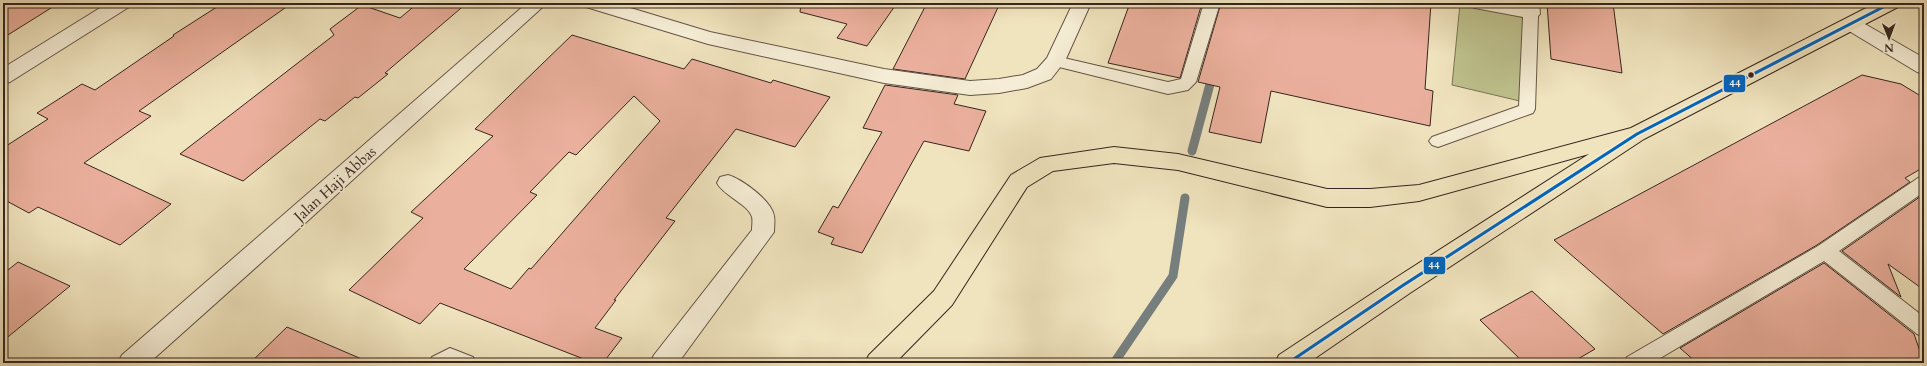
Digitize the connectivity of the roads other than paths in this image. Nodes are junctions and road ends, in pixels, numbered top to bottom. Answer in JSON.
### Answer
{"nodes":[{"id":1,"x":122,"y":3,"type":"edge"},
{"id":2,"x":538,"y":3,"type":"edge"},
{"id":3,"x":593,"y":3,"type":"edge"},
{"id":4,"x":1082,"y":3,"type":"edge"},
{"id":5,"x":1212,"y":3,"type":"edge"},
{"id":6,"x":1475,"y":3,"type":"edge"},
{"id":7,"x":1891,"y":3,"type":"edge"},
{"id":8,"x":1531,"y":8,"type":"edge"},
{"id":9,"x":1851,"y":24,"type":"junction"},
{"id":10,"x":1055,"y":61,"type":"junction"},
{"id":11,"x":1924,"y":67,"type":"edge"},
{"id":12,"x":3,"y":77,"type":"edge"},
{"id":13,"x":1637,"y":134,"type":"junction"},
{"id":14,"x":1438,"y":141,"type":"dead end"},
{"id":15,"x":728,"y":183,"type":"dead end"},
{"id":16,"x":1924,"y":183,"type":"edge"},
{"id":17,"x":1825,"y":251,"type":"junction"},
{"id":18,"x":1924,"y":328,"type":"edge"},
{"id":19,"x":131,"y":363,"type":"edge"},
{"id":20,"x":439,"y":363,"type":"edge"},
{"id":21,"x":466,"y":363,"type":"edge"},
{"id":22,"x":663,"y":363,"type":"edge"},
{"id":23,"x":878,"y":363,"type":"edge"},
{"id":24,"x":1288,"y":363,"type":"edge"},
{"id":25,"x":1634,"y":363,"type":"edge"}],
"edges":[{"from":1,"to":12,"type":"street"},
{"from":2,"to":19,"type":"street","name":"Jalan Haji Abbas"},
{"from":3,"to":10,"type":"street"},
{"from":4,"to":10,"type":"street"},
{"from":5,"to":10,"type":"lane"},
{"from":6,"to":8,"type":"lane"},
{"from":7,"to":9,"type":"highway"},
{"from":8,"to":14,"type":"lane"},
{"from":9,"to":11,"type":"street"},
{"from":9,"to":13,"type":"highway"},
{"from":13,"to":23,"type":"highway"},
{"from":13,"to":24,"type":"highway"},
{"from":15,"to":22,"type":"street"},
{"from":16,"to":17,"type":"lane"},
{"from":17,"to":18,"type":"lane"},
{"from":17,"to":25,"type":"lane"},
{"from":20,"to":21,"type":"lane"}]}
